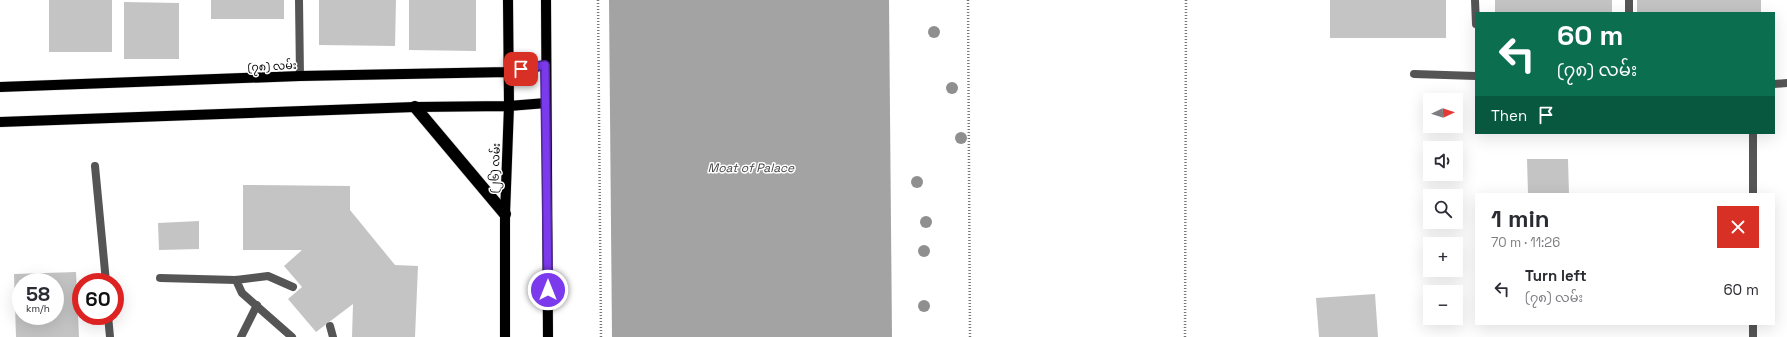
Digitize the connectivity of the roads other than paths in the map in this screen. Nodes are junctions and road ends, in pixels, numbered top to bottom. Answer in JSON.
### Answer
{"nodes":[{"id":1,"x":299,"y":0,"type":"edge"},
{"id":2,"x":508,"y":0,"type":"edge"},
{"id":3,"x":546,"y":0,"type":"edge"},
{"id":4,"x":1474,"y":0,"type":"edge"},
{"id":5,"x":1629,"y":0,"type":"edge"},
{"id":6,"x":1475,"y":12,"type":"edge"},
{"id":7,"x":1629,"y":12,"type":"edge"},
{"id":8,"x":545,"y":65,"type":"junction"},
{"id":9,"x":508,"y":72,"type":"junction"},
{"id":10,"x":1414,"y":74,"type":"dead end"},
{"id":11,"x":300,"y":76,"type":"junction"},
{"id":12,"x":1475,"y":76,"type":"edge"},
{"id":13,"x":1787,"y":83,"type":"edge"},
{"id":14,"x":1775,"y":84,"type":"edge"},
{"id":15,"x":0,"y":87,"type":"edge"},
{"id":16,"x":546,"y":103,"type":"junction"},
{"id":17,"x":509,"y":106,"type":"junction"},
{"id":18,"x":415,"y":107,"type":"junction"},
{"id":19,"x":0,"y":122,"type":"edge"},
{"id":20,"x":1753,"y":134,"type":"edge"},
{"id":21,"x":95,"y":166,"type":"dead end"},
{"id":22,"x":1753,"y":193,"type":"edge"},
{"id":23,"x":505,"y":214,"type":"junction"},
{"id":24,"x":105,"y":273,"type":"edge"},
{"id":25,"x":160,"y":278,"type":"dead end"},
{"id":26,"x":236,"y":280,"type":"junction"},
{"id":27,"x":293,"y":287,"type":"dead end"},
{"id":28,"x":257,"y":306,"type":"junction"},
{"id":29,"x":109,"y":325,"type":"edge"},
{"id":30,"x":1753,"y":325,"type":"edge"},
{"id":31,"x":330,"y":326,"type":"dead end"},
{"id":32,"x":110,"y":337,"type":"edge"},
{"id":33,"x":241,"y":337,"type":"edge"},
{"id":34,"x":292,"y":337,"type":"edge"},
{"id":35,"x":333,"y":337,"type":"edge"},
{"id":36,"x":505,"y":337,"type":"edge"},
{"id":37,"x":548,"y":337,"type":"edge"},
{"id":38,"x":1754,"y":337,"type":"edge"}],
"edges":[{"from":1,"to":11,"type":"street"},
{"from":2,"to":9,"type":"main road","name":"(၂၆) လမ်း"},
{"from":3,"to":8,"type":"main road"},
{"from":4,"to":6,"type":"street"},
{"from":5,"to":7,"type":"street"},
{"from":8,"to":9,"type":"main road","name":"(၇၈) လမ်း"},
{"from":8,"to":16,"type":"main road"},
{"from":9,"to":11,"type":"main road","name":"(၇၈) လမ်း"},
{"from":9,"to":17,"type":"main road","name":"(၂၆) လမ်း"},
{"from":10,"to":12,"type":"street"},
{"from":11,"to":15,"type":"main road","name":"(၇၈) လမ်း"},
{"from":13,"to":14,"type":"street"},
{"from":16,"to":17,"type":"main road"},
{"from":16,"to":37,"type":"main road"},
{"from":17,"to":18,"type":"main road"},
{"from":17,"to":23,"type":"main road","name":"(၂၆) လမ်း"},
{"from":18,"to":19,"type":"main road"},
{"from":18,"to":23,"type":"highway"},
{"from":20,"to":22,"type":"street"},
{"from":21,"to":24,"type":"street"},
{"from":23,"to":36,"type":"main road","name":"(၂၆) လမ်း"},
{"from":25,"to":26,"type":"street"},
{"from":26,"to":27,"type":"street"},
{"from":26,"to":28,"type":"street"},
{"from":28,"to":33,"type":"street"},
{"from":28,"to":34,"type":"street"},
{"from":29,"to":32,"type":"street"},
{"from":30,"to":38,"type":"street"},
{"from":31,"to":35,"type":"street"}]}
